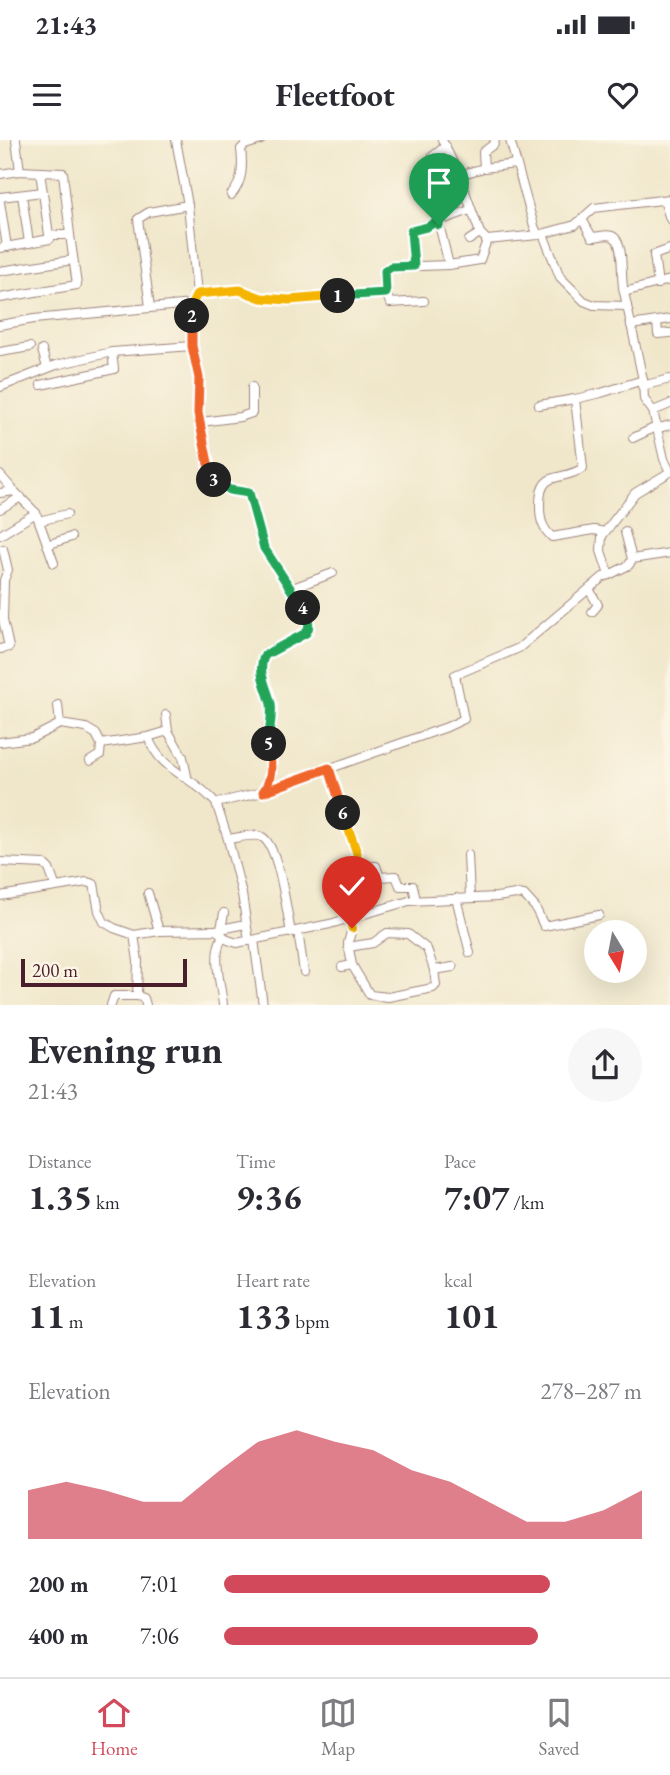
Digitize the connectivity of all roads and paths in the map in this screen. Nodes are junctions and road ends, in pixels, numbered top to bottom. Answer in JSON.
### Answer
{"nodes":[{"id":1,"x":16,"y":140,"type":"edge"},
{"id":2,"x":176,"y":140,"type":"edge"},
{"id":3,"x":261,"y":140,"type":"edge"},
{"id":4,"x":495,"y":140,"type":"edge"},
{"id":5,"x":510,"y":140,"type":"edge"},
{"id":6,"x":241,"y":142,"type":"edge"},
{"id":7,"x":444,"y":143,"type":"edge"},
{"id":8,"x":515,"y":164,"type":"junction"},
{"id":9,"x":484,"y":168,"type":"junction"},
{"id":10,"x":20,"y":171,"type":"junction"},
{"id":11,"x":40,"y":172,"type":"junction"},
{"id":12,"x":0,"y":174,"type":"edge"},
{"id":13,"x":459,"y":175,"type":"junction"},
{"id":14,"x":43,"y":192,"type":"junction"},
{"id":15,"x":22,"y":195,"type":"junction"},
{"id":16,"x":231,"y":195,"type":"dead end"},
{"id":17,"x":0,"y":197,"type":"edge"},
{"id":18,"x":669,"y":200,"type":"edge"},
{"id":19,"x":0,"y":202,"type":"edge"},
{"id":20,"x":188,"y":205,"type":"junction"},
{"id":21,"x":470,"y":210,"type":"junction"},
{"id":22,"x":582,"y":219,"type":"junction"},
{"id":23,"x":670,"y":219,"type":"edge"},
{"id":24,"x":437,"y":221,"type":"junction"},
{"id":25,"x":480,"y":233,"type":"junction"},
{"id":26,"x":541,"y":234,"type":"junction"},
{"id":27,"x":50,"y":235,"type":"junction"},
{"id":28,"x":70,"y":235,"type":"junction"},
{"id":29,"x":469,"y":240,"type":"dead end"},
{"id":30,"x":487,"y":240,"type":"junction"},
{"id":31,"x":29,"y":243,"type":"junction"},
{"id":32,"x":4,"y":248,"type":"edge"},
{"id":33,"x":670,"y":249,"type":"edge"},
{"id":34,"x":73,"y":260,"type":"junction"},
{"id":35,"x":449,"y":265,"type":"junction"},
{"id":36,"x":414,"y":266,"type":"junction"},
{"id":37,"x":0,"y":271,"type":"edge"},
{"id":38,"x":670,"y":280,"type":"edge"},
{"id":39,"x":658,"y":284,"type":"junction"},
{"id":40,"x":624,"y":292,"type":"junction"},
{"id":41,"x":386,"y":293,"type":"junction"},
{"id":42,"x":197,"y":294,"type":"junction"},
{"id":43,"x":0,"y":298,"type":"edge"},
{"id":44,"x":424,"y":301,"type":"dead end"},
{"id":45,"x":192,"y":304,"type":"junction"},
{"id":46,"x":626,"y":306,"type":"junction"},
{"id":47,"x":150,"y":307,"type":"junction"},
{"id":48,"x":670,"y":319,"type":"edge"},
{"id":49,"x":657,"y":321,"type":"junction"},
{"id":50,"x":0,"y":325,"type":"edge"},
{"id":51,"x":631,"y":325,"type":"junction"},
{"id":52,"x":670,"y":333,"type":"edge"},
{"id":53,"x":192,"y":346,"type":"junction"},
{"id":54,"x":30,"y":347,"type":"dead end"},
{"id":55,"x":42,"y":350,"type":"dead end"},
{"id":56,"x":0,"y":352,"type":"edge"},
{"id":57,"x":111,"y":352,"type":"junction"},
{"id":58,"x":47,"y":368,"type":"junction"},
{"id":59,"x":670,"y":379,"type":"edge"},
{"id":60,"x":642,"y":383,"type":"junction"},
{"id":61,"x":41,"y":385,"type":"dead end"},
{"id":62,"x":0,"y":387,"type":"edge"},
{"id":63,"x":251,"y":387,"type":"dead end"},
{"id":64,"x":575,"y":399,"type":"junction"},
{"id":65,"x":670,"y":404,"type":"edge"},
{"id":66,"x":540,"y":405,"type":"dead end"},
{"id":67,"x":653,"y":411,"type":"junction"},
{"id":68,"x":201,"y":422,"type":"junction"},
{"id":69,"x":670,"y":425,"type":"edge"},
{"id":70,"x":658,"y":427,"type":"junction"},
{"id":71,"x":633,"y":438,"type":"dead end"},
{"id":72,"x":670,"y":472,"type":"edge"},
{"id":73,"x":0,"y":475,"type":"edge"},
{"id":74,"x":0,"y":493,"type":"edge"},
{"id":75,"x":18,"y":494,"type":"junction"},
{"id":76,"x":0,"y":509,"type":"edge"},
{"id":77,"x":67,"y":514,"type":"dead end"},
{"id":78,"x":37,"y":517,"type":"junction"},
{"id":79,"x":605,"y":532,"type":"junction"},
{"id":80,"x":625,"y":532,"type":"dead end"},
{"id":81,"x":0,"y":535,"type":"edge"},
{"id":82,"x":71,"y":537,"type":"dead end"},
{"id":83,"x":47,"y":545,"type":"junction"},
{"id":84,"x":3,"y":549,"type":"dead end"},
{"id":85,"x":670,"y":553,"type":"edge"},
{"id":86,"x":632,"y":559,"type":"junction"},
{"id":87,"x":54,"y":563,"type":"dead end"},
{"id":88,"x":333,"y":573,"type":"dead end"},
{"id":89,"x":609,"y":575,"type":"junction"},
{"id":90,"x":290,"y":589,"type":"junction"},
{"id":91,"x":589,"y":589,"type":"junction"},
{"id":92,"x":2,"y":606,"type":"edge"},
{"id":93,"x":592,"y":612,"type":"dead end"},
{"id":94,"x":0,"y":649,"type":"edge"},
{"id":95,"x":58,"y":705,"type":"dead end"},
{"id":96,"x":166,"y":715,"type":"dead end"},
{"id":97,"x":60,"y":724,"type":"junction"},
{"id":98,"x":168,"y":730,"type":"junction"},
{"id":99,"x":148,"y":737,"type":"junction"},
{"id":100,"x":0,"y":742,"type":"edge"},
{"id":101,"x":101,"y":744,"type":"junction"},
{"id":102,"x":90,"y":761,"type":"dead end"},
{"id":103,"x":329,"y":768,"type":"junction"},
{"id":104,"x":187,"y":776,"type":"junction"},
{"id":105,"x":263,"y":792,"type":"junction"},
{"id":106,"x":216,"y":803,"type":"junction"},
{"id":107,"x":228,"y":839,"type":"junction"},
{"id":108,"x":468,"y":855,"type":"dead end"},
{"id":109,"x":0,"y":862,"type":"edge"},
{"id":110,"x":357,"y":867,"type":"junction"},
{"id":111,"x":74,"y":873,"type":"dead end"},
{"id":112,"x":73,"y":883,"type":"junction"},
{"id":113,"x":55,"y":885,"type":"junction"},
{"id":114,"x":148,"y":893,"type":"dead end"},
{"id":115,"x":0,"y":896,"type":"edge"},
{"id":116,"x":456,"y":898,"type":"junction"},
{"id":117,"x":470,"y":898,"type":"junction"},
{"id":118,"x":416,"y":900,"type":"junction"},
{"id":119,"x":224,"y":913,"type":"dead end"},
{"id":120,"x":361,"y":913,"type":"junction"},
{"id":121,"x":599,"y":915,"type":"dead end"},
{"id":122,"x":350,"y":917,"type":"junction"},
{"id":123,"x":246,"y":924,"type":"junction"},
{"id":124,"x":159,"y":931,"type":"junction"},
{"id":125,"x":220,"y":931,"type":"junction"},
{"id":126,"x":294,"y":932,"type":"junction"},
{"id":127,"x":134,"y":935,"type":"junction"},
{"id":128,"x":251,"y":940,"type":"junction"},
{"id":129,"x":348,"y":947,"type":"junction"},
{"id":130,"x":470,"y":953,"type":"dead end"},
{"id":131,"x":352,"y":965,"type":"junction"},
{"id":132,"x":342,"y":967,"type":"dead end"},
{"id":133,"x":453,"y":967,"type":"dead end"},
{"id":134,"x":434,"y":970,"type":"junction"},
{"id":135,"x":304,"y":972,"type":"dead end"},
{"id":136,"x":137,"y":996,"type":"junction"},
{"id":137,"x":126,"y":1000,"type":"edge"},
{"id":138,"x":111,"y":1005,"type":"edge"},
{"id":139,"x":146,"y":1005,"type":"edge"},
{"id":140,"x":223,"y":1005,"type":"edge"},
{"id":141,"x":263,"y":1005,"type":"edge"}],
"edges":[{"from":1,"to":10,"type":"street"},
{"from":2,"to":20,"type":"street"},
{"from":3,"to":6,"type":"street"},
{"from":4,"to":9,"type":"street"},
{"from":5,"to":8,"type":"street"},
{"from":6,"to":16,"type":"street"},
{"from":7,"to":13,"type":"street"},
{"from":7,"to":24,"type":"street"},
{"from":8,"to":9,"type":"street"},
{"from":8,"to":26,"type":"street"},
{"from":9,"to":13,"type":"street"},
{"from":10,"to":11,"type":"street"},
{"from":10,"to":12,"type":"street"},
{"from":11,"to":14,"type":"street"},
{"from":11,"to":28,"type":"street"},
{"from":13,"to":21,"type":"street"},
{"from":14,"to":15,"type":"street"},
{"from":14,"to":27,"type":"street"},
{"from":15,"to":17,"type":"street"},
{"from":15,"to":31,"type":"street"},
{"from":18,"to":22,"type":"street"},
{"from":18,"to":23,"type":"street"},
{"from":19,"to":32,"type":"street"},
{"from":20,"to":42,"type":"street"},
{"from":20,"to":47,"type":"street"},
{"from":21,"to":24,"type":"street"},
{"from":21,"to":25,"type":"street"},
{"from":22,"to":26,"type":"street"},
{"from":22,"to":40,"type":"street"},
{"from":24,"to":35,"type":"street"},
{"from":24,"to":36,"type":"street"},
{"from":25,"to":29,"type":"street"},
{"from":25,"to":30,"type":"street"},
{"from":26,"to":30,"type":"street"},
{"from":26,"to":46,"type":"street"},
{"from":27,"to":28,"type":"street"},
{"from":27,"to":31,"type":"street"},
{"from":28,"to":34,"type":"street"},
{"from":30,"to":35,"type":"street"},
{"from":31,"to":32,"type":"street"},
{"from":33,"to":39,"type":"street"},
{"from":34,"to":37,"type":"street"},
{"from":34,"to":43,"type":"street"},
{"from":35,"to":36,"type":"street"},
{"from":36,"to":41,"type":"street"},
{"from":38,"to":39,"type":"street"},
{"from":39,"to":40,"type":"street"},
{"from":40,"to":46,"type":"street"},
{"from":41,"to":42,"type":"street"},
{"from":41,"to":44,"type":"street"},
{"from":42,"to":45,"type":"street"},
{"from":45,"to":47,"type":"street"},
{"from":45,"to":53,"type":"street"},
{"from":46,"to":51,"type":"street"},
{"from":47,"to":50,"type":"street"},
{"from":48,"to":49,"type":"street"},
{"from":49,"to":51,"type":"street"},
{"from":49,"to":52,"type":"street"},
{"from":51,"to":60,"type":"street"},
{"from":53,"to":57,"type":"street"},
{"from":53,"to":68,"type":"street"},
{"from":54,"to":56,"type":"street"},
{"from":55,"to":58,"type":"street"},
{"from":57,"to":58,"type":"street"},
{"from":57,"to":61,"type":"street"},
{"from":58,"to":62,"type":"street"},
{"from":59,"to":60,"type":"street"},
{"from":60,"to":64,"type":"street"},
{"from":60,"to":67,"type":"street"},
{"from":63,"to":68,"type":"street"},
{"from":64,"to":66,"type":"street"},
{"from":64,"to":79,"type":"street"},
{"from":65,"to":67,"type":"street"},
{"from":67,"to":70,"type":"street"},
{"from":68,"to":90,"type":"street"},
{"from":69,"to":70,"type":"street"},
{"from":70,"to":71,"type":"street"},
{"from":70,"to":72,"type":"street"},
{"from":72,"to":79,"type":"street"},
{"from":73,"to":75,"type":"street"},
{"from":74,"to":75,"type":"street"},
{"from":75,"to":76,"type":"street"},
{"from":75,"to":78,"type":"street"},
{"from":77,"to":78,"type":"street"},
{"from":78,"to":81,"type":"street"},
{"from":78,"to":83,"type":"street"},
{"from":79,"to":89,"type":"street"},
{"from":80,"to":86,"type":"street"},
{"from":82,"to":83,"type":"street"},
{"from":83,"to":87,"type":"street"},
{"from":84,"to":92,"type":"street"},
{"from":85,"to":86,"type":"street"},
{"from":86,"to":89,"type":"street"},
{"from":88,"to":90,"type":"street"},
{"from":89,"to":91,"type":"street"},
{"from":90,"to":105,"type":"street"},
{"from":91,"to":93,"type":"street"},
{"from":91,"to":103,"type":"street"},
{"from":92,"to":94,"type":"street"},
{"from":95,"to":97,"type":"street"},
{"from":96,"to":98,"type":"street"},
{"from":97,"to":100,"type":"street"},
{"from":97,"to":101,"type":"street"},
{"from":98,"to":99,"type":"street"},
{"from":98,"to":104,"type":"street"},
{"from":99,"to":101,"type":"street"},
{"from":99,"to":104,"type":"street"},
{"from":101,"to":102,"type":"street"},
{"from":103,"to":105,"type":"street"},
{"from":103,"to":110,"type":"street"},
{"from":104,"to":106,"type":"street"},
{"from":105,"to":106,"type":"street"},
{"from":106,"to":107,"type":"street"},
{"from":107,"to":123,"type":"street"},
{"from":107,"to":126,"type":"street"},
{"from":108,"to":117,"type":"street"},
{"from":109,"to":113,"type":"street"},
{"from":110,"to":118,"type":"street"},
{"from":110,"to":120,"type":"street"},
{"from":111,"to":112,"type":"street"},
{"from":112,"to":113,"type":"street"},
{"from":112,"to":127,"type":"street"},
{"from":113,"to":115,"type":"street"},
{"from":114,"to":124,"type":"street"},
{"from":116,"to":117,"type":"street"},
{"from":116,"to":118,"type":"street"},
{"from":116,"to":130,"type":"street"},
{"from":117,"to":121,"type":"street"},
{"from":118,"to":120,"type":"street"},
{"from":119,"to":125,"type":"street"},
{"from":120,"to":122,"type":"street"},
{"from":122,"to":126,"type":"street"},
{"from":122,"to":129,"type":"street"},
{"from":123,"to":125,"type":"street"},
{"from":123,"to":128,"type":"street"},
{"from":124,"to":125,"type":"street"},
{"from":124,"to":127,"type":"street"},
{"from":125,"to":128,"type":"street"},
{"from":125,"to":140,"type":"street"},
{"from":126,"to":128,"type":"street"},
{"from":126,"to":135,"type":"street"},
{"from":127,"to":136,"type":"street"},
{"from":128,"to":141,"type":"street"},
{"from":129,"to":131,"type":"street"},
{"from":129,"to":134,"type":"street"},
{"from":131,"to":132,"type":"street"},
{"from":131,"to":134,"type":"street"},
{"from":133,"to":134,"type":"street"},
{"from":136,"to":137,"type":"street"},
{"from":136,"to":139,"type":"street"},
{"from":137,"to":138,"type":"street"}]}
